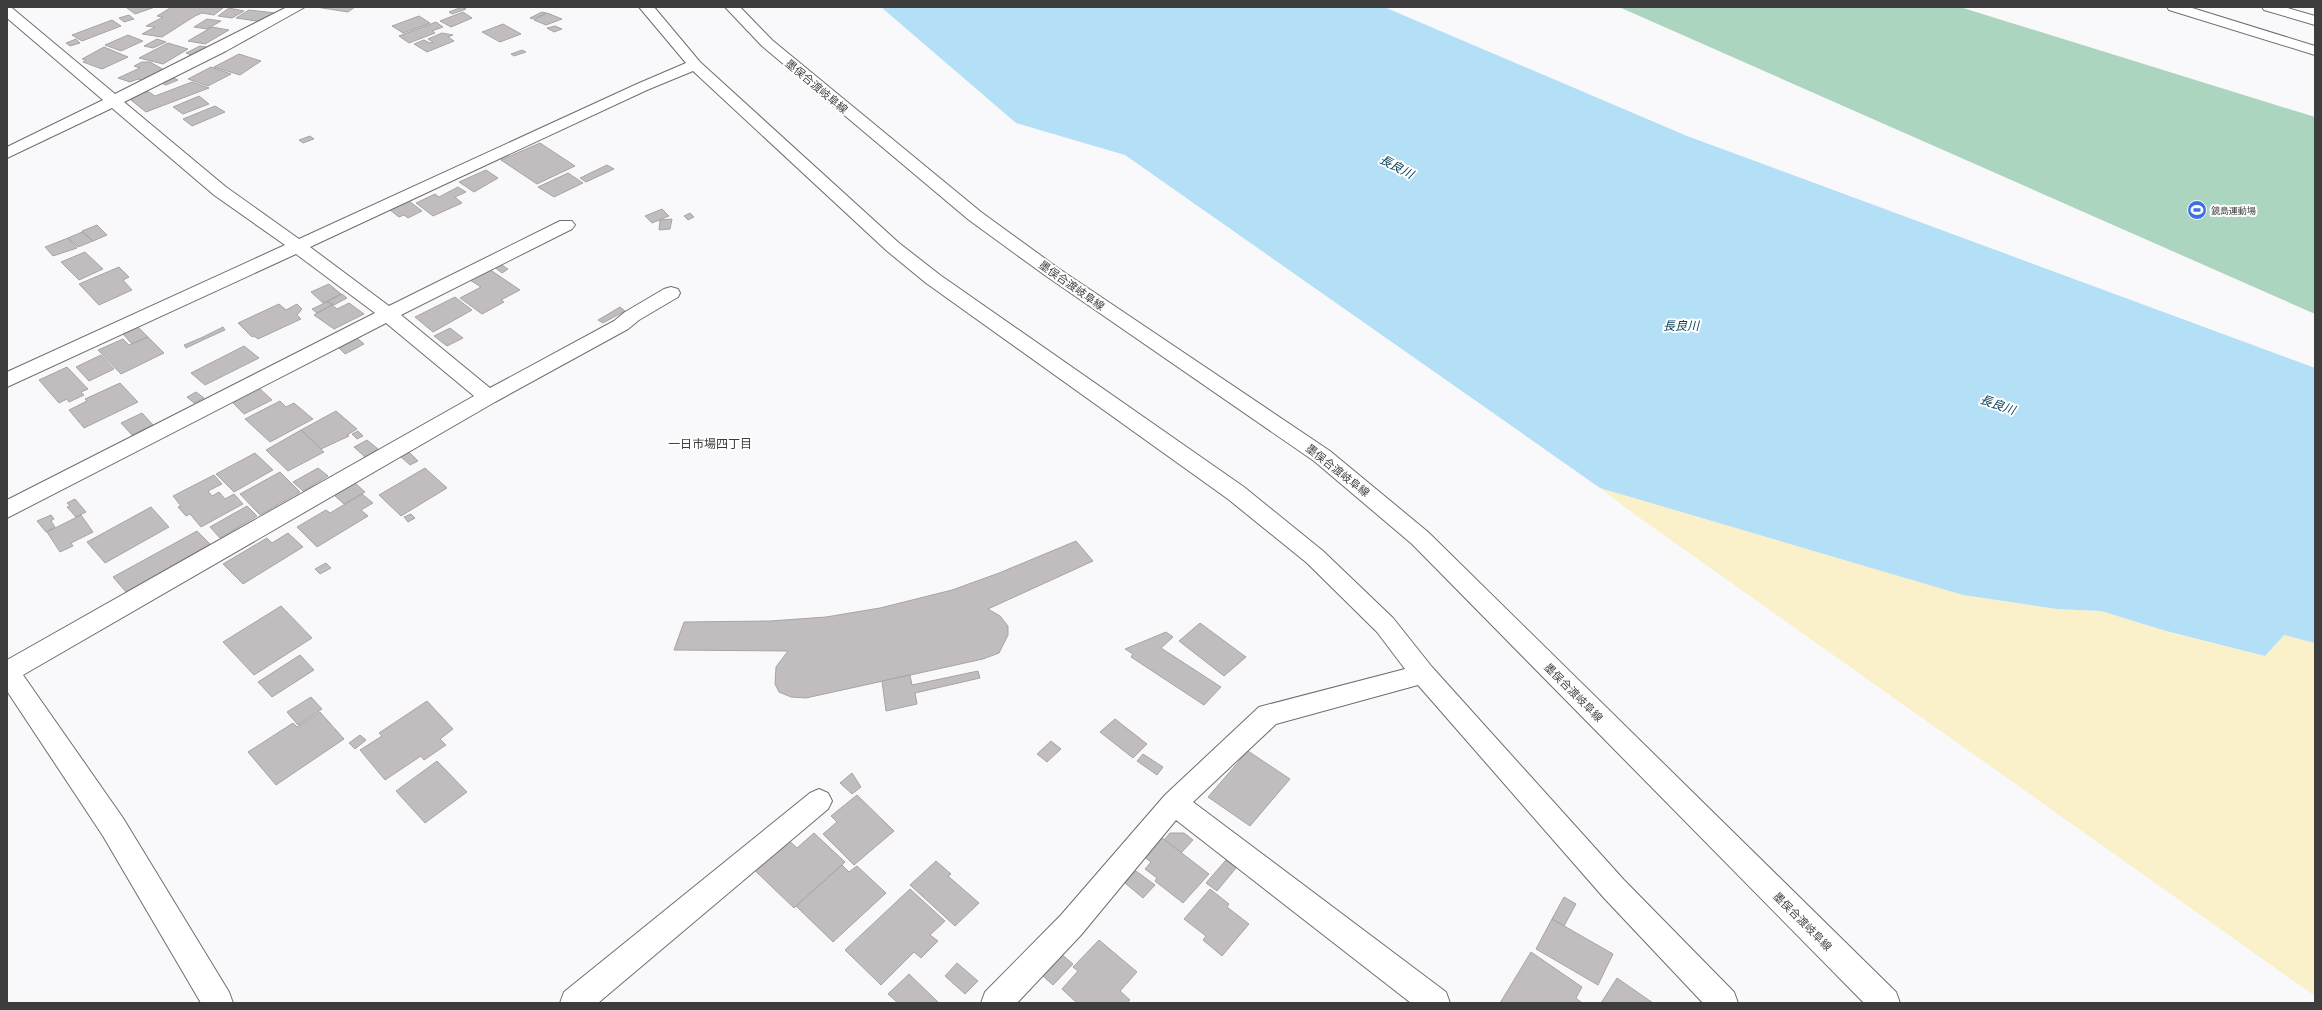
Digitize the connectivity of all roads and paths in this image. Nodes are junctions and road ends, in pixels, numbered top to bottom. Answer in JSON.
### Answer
{"nodes":[{"id":1,"x":21,"y":7,"type":"edge"},
{"id":2,"x":298,"y":7,"type":"edge"},
{"id":3,"x":646,"y":7,"type":"edge"},
{"id":4,"x":732,"y":7,"type":"edge"},
{"id":5,"x":2174,"y":7,"type":"edge"},
{"id":6,"x":2268,"y":7,"type":"edge"},
{"id":7,"x":7,"y":12,"type":"edge"},
{"id":8,"x":2315,"y":21,"type":"edge"},
{"id":9,"x":2315,"y":51,"type":"edge"},
{"id":10,"x":695,"y":66,"type":"junction"},
{"id":11,"x":112,"y":100,"type":"junction"},
{"id":12,"x":7,"y":153,"type":"edge"},
{"id":13,"x":566,"y":225,"type":"dead end"},
{"id":14,"x":299,"y":246,"type":"junction"},
{"id":15,"x":671,"y":293,"type":"dead end"},
{"id":16,"x":388,"y":314,"type":"junction"},
{"id":17,"x":7,"y":380,"type":"edge"},
{"id":18,"x":488,"y":397,"type":"junction"},
{"id":19,"x":7,"y":510,"type":"edge"},
{"id":20,"x":7,"y":672,"type":"edge"},
{"id":21,"x":1423,"y":674,"type":"junction"},
{"id":22,"x":819,"y":801,"type":"dead end"},
{"id":23,"x":1174,"y":803,"type":"junction"},
{"id":24,"x":218,"y":1003,"type":"edge"},
{"id":25,"x":575,"y":1003,"type":"edge"},
{"id":26,"x":996,"y":1003,"type":"edge"},
{"id":27,"x":1435,"y":1003,"type":"edge"},
{"id":28,"x":1723,"y":1003,"type":"edge"},
{"id":29,"x":1885,"y":1003,"type":"edge"}],
"edges":[{"from":1,"to":7,"type":"street"},
{"from":2,"to":11,"type":"street"},
{"from":3,"to":10,"type":"street"},
{"from":4,"to":29,"type":"street","name":"墨俣合渡岐阜線"},
{"from":5,"to":9,"type":"street"},
{"from":6,"to":8,"type":"street"},
{"from":7,"to":11,"type":"street"},
{"from":10,"to":14,"type":"street"},
{"from":10,"to":21,"type":"street"},
{"from":11,"to":12,"type":"street"},
{"from":11,"to":14,"type":"street"},
{"from":13,"to":16,"type":"street"},
{"from":14,"to":16,"type":"street"},
{"from":14,"to":17,"type":"street"},
{"from":15,"to":18,"type":"street"},
{"from":16,"to":18,"type":"street"},
{"from":16,"to":19,"type":"street"},
{"from":18,"to":20,"type":"street"},
{"from":20,"to":24,"type":"street"},
{"from":21,"to":23,"type":"street"},
{"from":21,"to":28,"type":"street"},
{"from":22,"to":25,"type":"street"},
{"from":23,"to":26,"type":"street"},
{"from":23,"to":27,"type":"street"}]}
